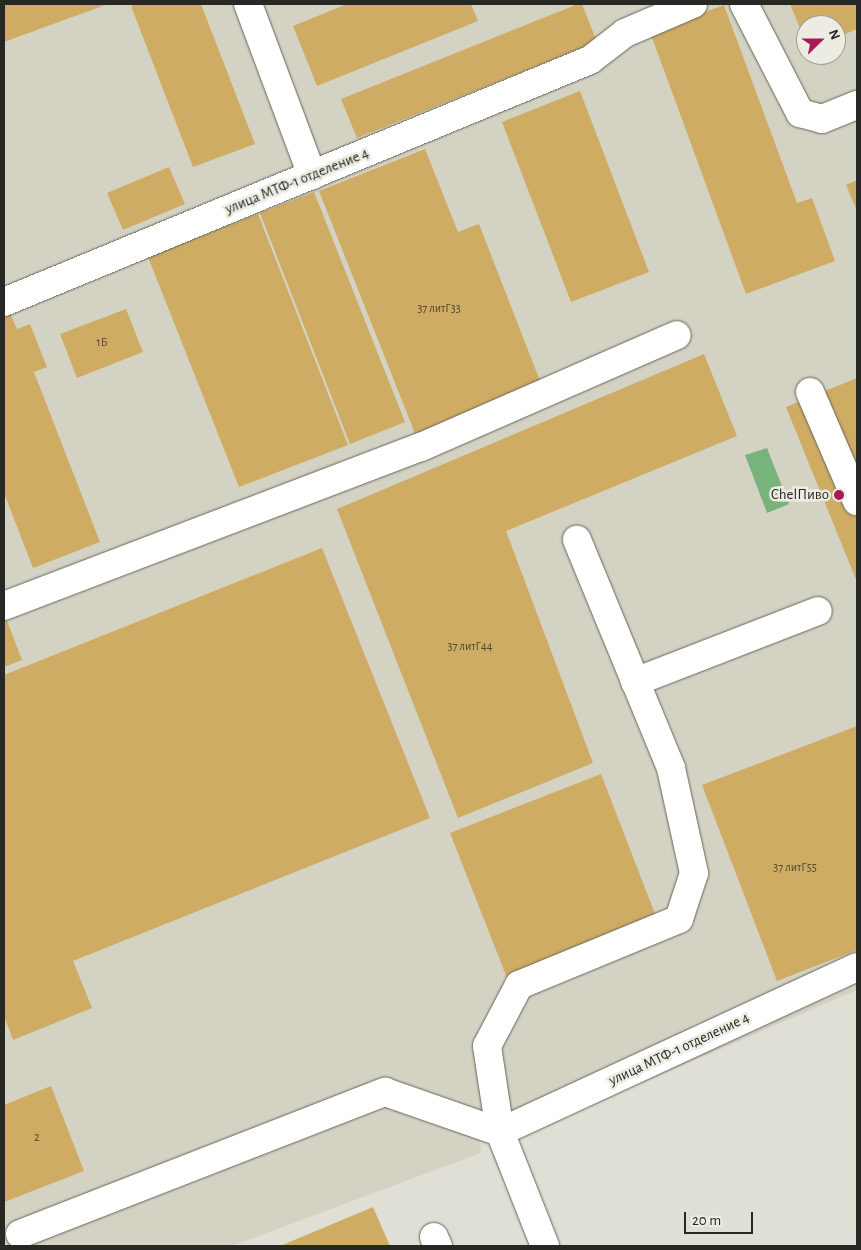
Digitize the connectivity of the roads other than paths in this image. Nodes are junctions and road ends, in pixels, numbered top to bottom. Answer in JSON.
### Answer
{"nodes":[{"id":1,"x":248,"y":4,"type":"edge"},
{"id":2,"x":693,"y":4,"type":"edge"},
{"id":3,"x":744,"y":4,"type":"edge"},
{"id":4,"x":857,"y":105,"type":"edge"},
{"id":5,"x":312,"y":175,"type":"junction"},
{"id":6,"x":4,"y":302,"type":"edge"},
{"id":7,"x":677,"y":336,"type":"dead end"},
{"id":8,"x":810,"y":392,"type":"dead end"},
{"id":9,"x":857,"y":501,"type":"edge"},
{"id":10,"x":577,"y":540,"type":"dead end"},
{"id":11,"x":4,"y":606,"type":"edge"},
{"id":12,"x":818,"y":611,"type":"dead end"},
{"id":13,"x":635,"y":682,"type":"junction"},
{"id":14,"x":857,"y":967,"type":"edge"},
{"id":15,"x":500,"y":1132,"type":"junction"},
{"id":16,"x":20,"y":1234,"type":"dead end"},
{"id":17,"x":545,"y":1246,"type":"edge"}],
"edges":[{"from":1,"to":5,"type":"street"},
{"from":2,"to":5,"type":"street","name":"улица МТФ-1 отделение 4"},
{"from":3,"to":4,"type":"street"},
{"from":5,"to":6,"type":"street","name":"улица МТФ-1 отделение 4"},
{"from":7,"to":11,"type":"street"},
{"from":8,"to":9,"type":"street"},
{"from":10,"to":13,"type":"street"},
{"from":12,"to":13,"type":"street"},
{"from":13,"to":15,"type":"street"},
{"from":14,"to":15,"type":"street","name":"улица МТФ-1 отделение 4"},
{"from":15,"to":16,"type":"street"},
{"from":15,"to":17,"type":"street"}]}
